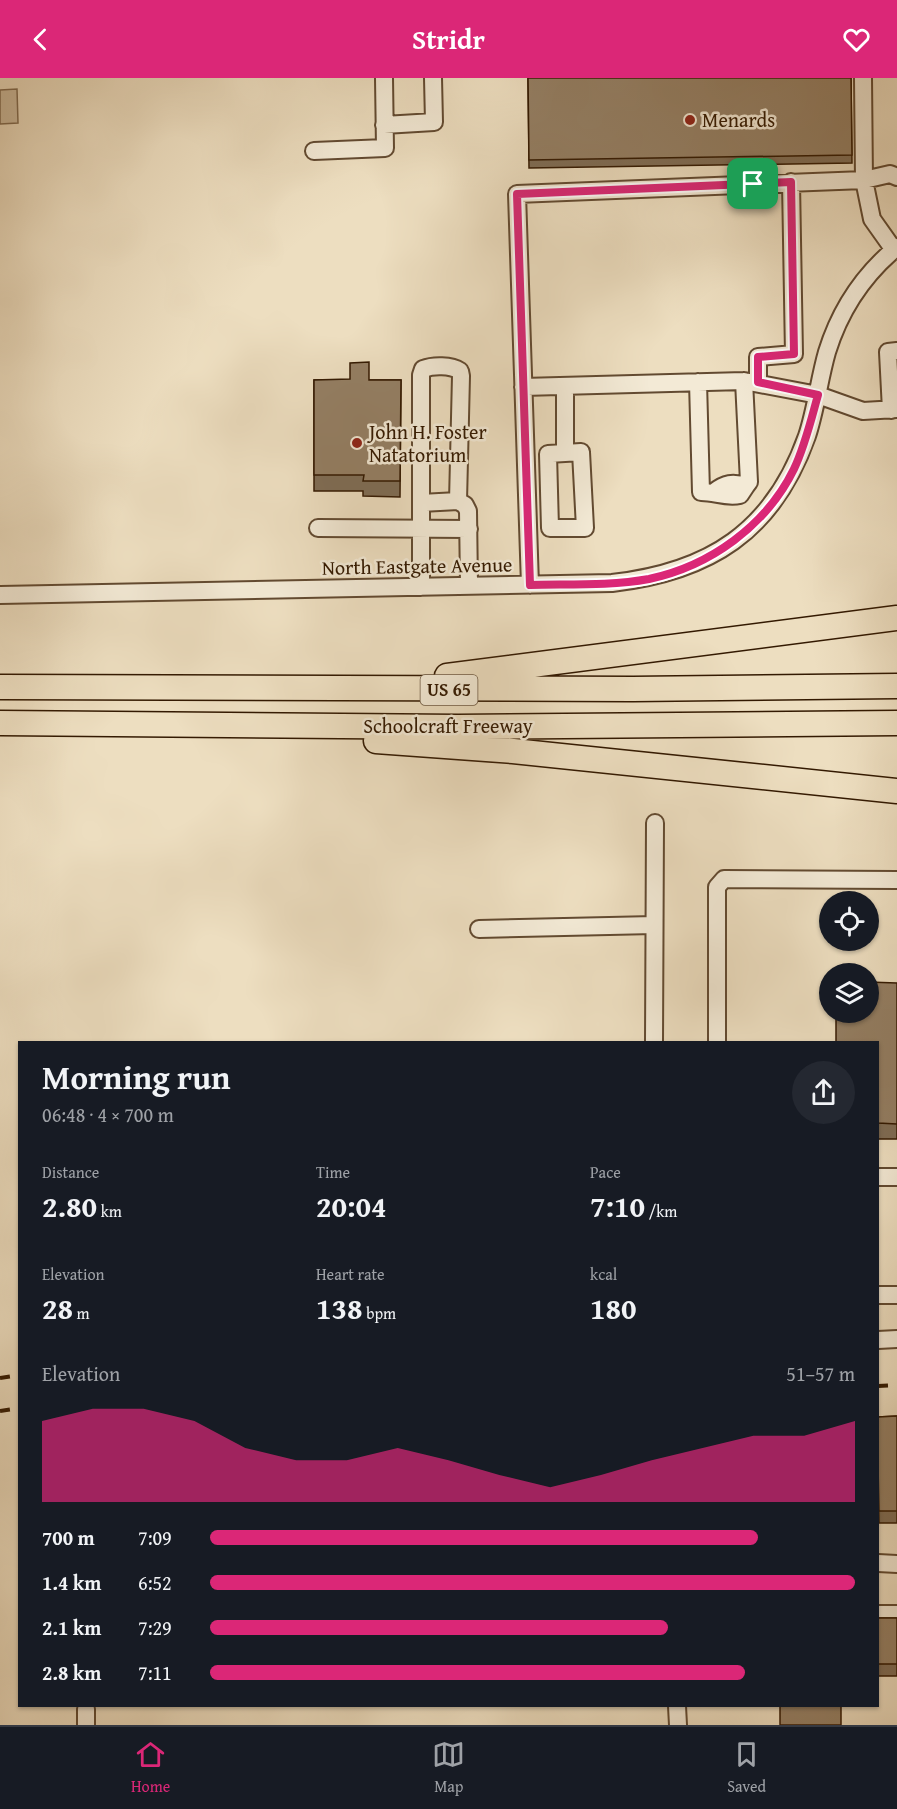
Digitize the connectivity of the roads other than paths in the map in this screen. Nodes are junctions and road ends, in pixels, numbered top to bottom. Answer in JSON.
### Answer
{"nodes":[{"id":1,"x":384,"y":78,"type":"edge"},
{"id":2,"x":433,"y":78,"type":"edge"},
{"id":3,"x":863,"y":78,"type":"edge"},
{"id":4,"x":384,"y":125,"type":"junction"},
{"id":5,"x":314,"y":151,"type":"dead end"},
{"id":6,"x":896,"y":171,"type":"edge"},
{"id":7,"x":864,"y":180,"type":"junction"},
{"id":8,"x":791,"y":182,"type":"junction"},
{"id":9,"x":896,"y":248,"type":"edge"},
{"id":10,"x":897,"y":351,"type":"edge"},
{"id":11,"x":893,"y":377,"type":"edge"},
{"id":12,"x":751,"y":381,"type":"junction"},
{"id":13,"x":698,"y":382,"type":"junction"},
{"id":14,"x":523,"y":387,"type":"junction"},
{"id":15,"x":565,"y":387,"type":"junction"},
{"id":16,"x":818,"y":395,"type":"junction"},
{"id":17,"x":894,"y":409,"type":"edge"},
{"id":18,"x":565,"y":453,"type":"junction"},
{"id":19,"x":458,"y":501,"type":"junction"},
{"id":20,"x":421,"y":503,"type":"junction"},
{"id":21,"x":318,"y":528,"type":"dead end"},
{"id":22,"x":421,"y":528,"type":"junction"},
{"id":23,"x":468,"y":529,"type":"junction"},
{"id":24,"x":530,"y":585,"type":"junction"},
{"id":25,"x":470,"y":586,"type":"junction"},
{"id":26,"x":421,"y":587,"type":"junction"},
{"id":27,"x":0,"y":595,"type":"edge"},
{"id":28,"x":897,"y":618,"type":"edge"},
{"id":29,"x":897,"y":686,"type":"edge"},
{"id":30,"x":0,"y":687,"type":"edge"},
{"id":31,"x":186,"y":689,"type":"junction"},
{"id":32,"x":0,"y":723,"type":"edge"},
{"id":33,"x":897,"y":723,"type":"edge"},
{"id":34,"x":202,"y":725,"type":"junction"},
{"id":35,"x":897,"y":792,"type":"edge"},
{"id":36,"x":655,"y":823,"type":"dead end"},
{"id":37,"x":897,"y":880,"type":"edge"},
{"id":38,"x":654,"y":925,"type":"junction"},
{"id":39,"x":479,"y":929,"type":"dead end"},
{"id":40,"x":654,"y":1041,"type":"edge"},
{"id":41,"x":717,"y":1041,"type":"edge"},
{"id":42,"x":879,"y":1177,"type":"edge"},
{"id":43,"x":897,"y":1177,"type":"edge"},
{"id":44,"x":879,"y":1295,"type":"edge"},
{"id":45,"x":897,"y":1295,"type":"edge"},
{"id":46,"x":879,"y":1340,"type":"edge"},
{"id":47,"x":897,"y":1340,"type":"edge"},
{"id":48,"x":879,"y":1563,"type":"edge"},
{"id":49,"x":897,"y":1564,"type":"edge"},
{"id":50,"x":879,"y":1614,"type":"edge"},
{"id":51,"x":897,"y":1614,"type":"edge"},
{"id":52,"x":677,"y":1707,"type":"edge"},
{"id":53,"x":678,"y":1725,"type":"edge"}],
"edges":[{"from":1,"to":4,"type":"street"},
{"from":2,"to":4,"type":"street"},
{"from":3,"to":7,"type":"street"},
{"from":4,"to":5,"type":"street"},
{"from":6,"to":7,"type":"street"},
{"from":7,"to":8,"type":"street"},
{"from":7,"to":9,"type":"street"},
{"from":8,"to":12,"type":"street"},
{"from":8,"to":14,"type":"street"},
{"from":9,"to":16,"type":"street","name":"North Eastgate Avenue"},
{"from":10,"to":11,"type":"street"},
{"from":11,"to":17,"type":"street"},
{"from":12,"to":13,"type":"street"},
{"from":12,"to":13,"type":"street"},
{"from":12,"to":16,"type":"street"},
{"from":13,"to":15,"type":"street"},
{"from":14,"to":15,"type":"street"},
{"from":14,"to":24,"type":"street"},
{"from":15,"to":18,"type":"street"},
{"from":16,"to":17,"type":"street"},
{"from":16,"to":24,"type":"street","name":"North Eastgate Avenue"},
{"from":18,"to":18,"type":"street"},
{"from":19,"to":20,"type":"street"},
{"from":19,"to":20,"type":"street"},
{"from":19,"to":23,"type":"street"},
{"from":20,"to":22,"type":"street"},
{"from":21,"to":22,"type":"street"},
{"from":22,"to":23,"type":"street"},
{"from":22,"to":26,"type":"street"},
{"from":23,"to":25,"type":"street"},
{"from":24,"to":25,"type":"street","name":"North Eastgate Avenue"},
{"from":25,"to":26,"type":"street","name":"North Eastgate Avenue"},
{"from":26,"to":27,"type":"street","name":"North Eastgate Avenue"},
{"from":28,"to":31,"type":"highway"},
{"from":29,"to":31,"type":"highway","name":"Schoolcraft Freeway","number":"US 65"},
{"from":30,"to":31,"type":"highway","name":"Schoolcraft Freeway","number":"US 65"},
{"from":32,"to":34,"type":"highway","name":"Schoolcraft Freeway","number":"US 65"},
{"from":33,"to":34,"type":"highway","name":"Schoolcraft Freeway","number":"US 65"},
{"from":34,"to":35,"type":"highway"},
{"from":36,"to":38,"type":"street"},
{"from":37,"to":41,"type":"street"},
{"from":38,"to":39,"type":"street"},
{"from":38,"to":40,"type":"street"},
{"from":42,"to":43,"type":"street"},
{"from":44,"to":45,"type":"street"},
{"from":46,"to":47,"type":"street"},
{"from":48,"to":49,"type":"street"},
{"from":50,"to":51,"type":"street"},
{"from":52,"to":53,"type":"street"}]}
